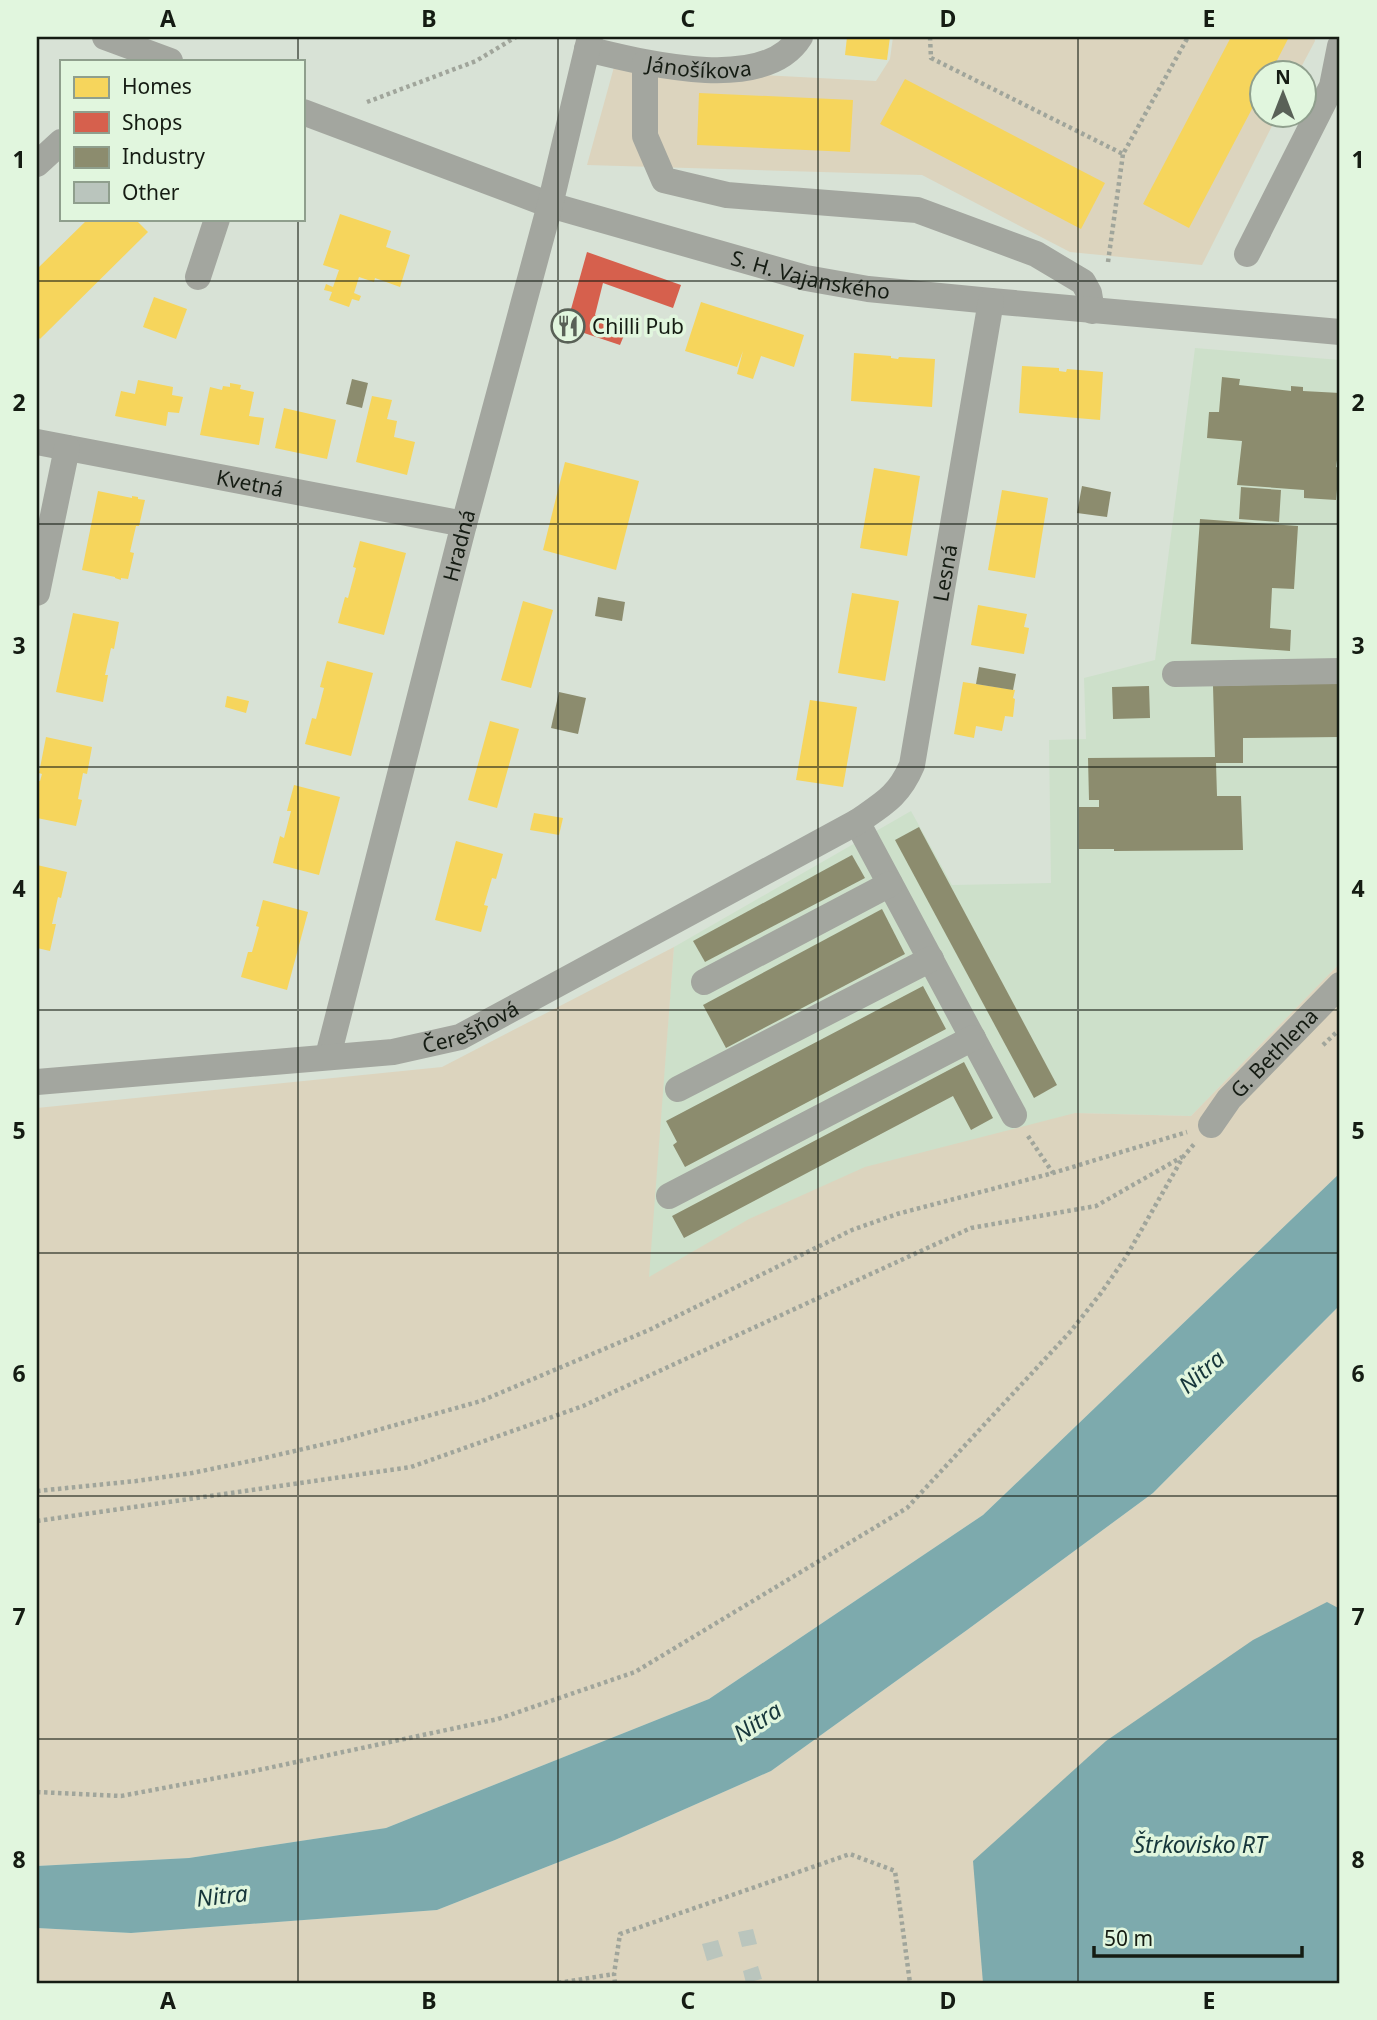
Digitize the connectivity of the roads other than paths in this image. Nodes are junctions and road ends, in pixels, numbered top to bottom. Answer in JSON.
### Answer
{"nodes":[{"id":1,"x":105,"y":37,"type":"edge"},
{"id":2,"x":800,"y":37,"type":"edge"},
{"id":3,"x":589,"y":43,"type":"edge"},
{"id":4,"x":1340,"y":46,"type":"edge"},
{"id":5,"x":167,"y":60,"type":"edge"},
{"id":6,"x":645,"y":62,"type":"junction"},
{"id":7,"x":304,"y":112,"type":"edge"},
{"id":8,"x":60,"y":143,"type":"edge"},
{"id":9,"x":37,"y":164,"type":"edge"},
{"id":10,"x":550,"y":205,"type":"junction"},
{"id":11,"x":217,"y":220,"type":"edge"},
{"id":12,"x":1247,"y":254,"type":"dead end"},
{"id":13,"x":198,"y":277,"type":"dead end"},
{"id":14,"x":991,"y":301,"type":"junction"},
{"id":15,"x":1092,"y":311,"type":"junction"},
{"id":16,"x":1340,"y":332,"type":"edge"},
{"id":17,"x":37,"y":442,"type":"edge"},
{"id":18,"x":67,"y":448,"type":"junction"},
{"id":19,"x":464,"y":524,"type":"junction"},
{"id":20,"x":37,"y":593,"type":"edge"},
{"id":21,"x":1340,"y":671,"type":"edge"},
{"id":22,"x":1175,"y":674,"type":"dead end"},
{"id":23,"x":857,"y":822,"type":"junction"},
{"id":24,"x":890,"y":884,"type":"junction"},
{"id":25,"x":931,"y":959,"type":"junction"},
{"id":26,"x":704,"y":982,"type":"dead end"},
{"id":27,"x":1340,"y":985,"type":"edge"},
{"id":28,"x":973,"y":1038,"type":"junction"},
{"id":29,"x":328,"y":1056,"type":"junction"},
{"id":30,"x":37,"y":1082,"type":"edge"},
{"id":31,"x":678,"y":1089,"type":"dead end"},
{"id":32,"x":1014,"y":1115,"type":"road end"},
{"id":33,"x":1211,"y":1125,"type":"road end"},
{"id":34,"x":669,"y":1196,"type":"dead end"}],
"edges":[{"from":1,"to":5,"type":"street"},
{"from":2,"to":6,"type":"street","name":"Jánošíkova"},
{"from":3,"to":6,"type":"street","name":"Jánošíkova"},
{"from":3,"to":10,"type":"street","name":"Hradná"},
{"from":4,"to":12,"type":"street"},
{"from":6,"to":15,"type":"street"},
{"from":7,"to":10,"type":"street","name":"S. H. Vajanského"},
{"from":8,"to":9,"type":"street"},
{"from":10,"to":14,"type":"street","name":"S. H. Vajanského"},
{"from":10,"to":19,"type":"street","name":"Hradná"},
{"from":11,"to":13,"type":"street"},
{"from":14,"to":15,"type":"street","name":"S. H. Vajanského"},
{"from":14,"to":23,"type":"street","name":"Lesná"},
{"from":15,"to":16,"type":"street","name":"S. H. Vajanského"},
{"from":17,"to":18,"type":"street","name":"Kvetná"},
{"from":18,"to":19,"type":"street","name":"Kvetná"},
{"from":18,"to":20,"type":"street"},
{"from":19,"to":29,"type":"street","name":"Hradná"},
{"from":21,"to":22,"type":"street"},
{"from":23,"to":24,"type":"street"},
{"from":23,"to":29,"type":"street","name":"Čerešňová"},
{"from":24,"to":25,"type":"street"},
{"from":24,"to":26,"type":"street"},
{"from":25,"to":28,"type":"street"},
{"from":25,"to":31,"type":"street"},
{"from":27,"to":33,"type":"street","name":"G. Bethlena"},
{"from":28,"to":32,"type":"street"},
{"from":28,"to":34,"type":"street"},
{"from":29,"to":30,"type":"street","name":"Čerešňová"}]}
